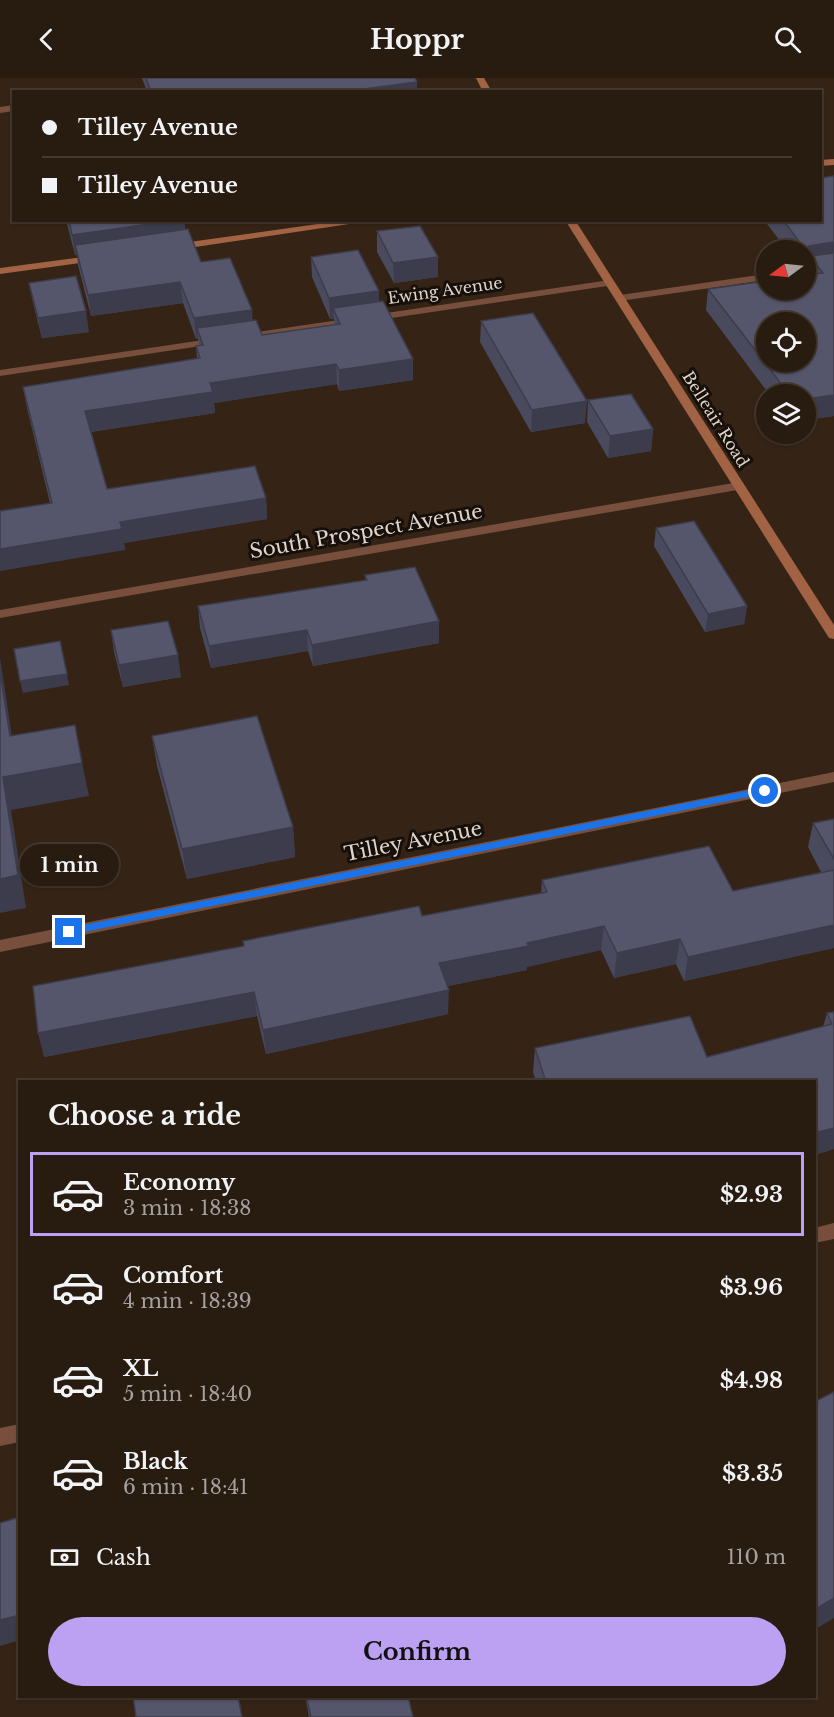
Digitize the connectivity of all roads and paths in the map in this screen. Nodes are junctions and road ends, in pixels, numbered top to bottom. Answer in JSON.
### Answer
{"nodes":[{"id":1,"x":357,"y":222,"type":"edge"},
{"id":2,"x":571,"y":222,"type":"edge"},
{"id":3,"x":162,"y":249,"type":"edge"},
{"id":4,"x":104,"y":257,"type":"edge"},
{"id":5,"x":0,"y":271,"type":"edge"},
{"id":6,"x":756,"y":279,"type":"edge"},
{"id":7,"x":610,"y":283,"type":"junction"},
{"id":8,"x":620,"y":298,"type":"junction"},
{"id":9,"x":0,"y":373,"type":"edge"},
{"id":10,"x":739,"y":486,"type":"junction"},
{"id":11,"x":0,"y":614,"type":"edge"},
{"id":12,"x":833,"y":631,"type":"edge"},
{"id":13,"x":834,"y":777,"type":"edge"},
{"id":14,"x":0,"y":946,"type":"edge"},
{"id":15,"x":834,"y":1231,"type":"edge"},
{"id":16,"x":816,"y":1236,"type":"edge"},
{"id":17,"x":18,"y":1433,"type":"edge"},
{"id":18,"x":0,"y":1437,"type":"edge"}],
"edges":[{"from":1,"to":3,"type":"main road"},
{"from":2,"to":7,"type":"main road","name":"Belleair Road"},
{"from":4,"to":5,"type":"main road"},
{"from":6,"to":8,"type":"street"},
{"from":7,"to":8,"type":"main road","name":"Belleair Road"},
{"from":7,"to":9,"type":"street","name":"Ewing Avenue"},
{"from":8,"to":10,"type":"main road","name":"Belleair Road"},
{"from":10,"to":11,"type":"street","name":"South Prospect Avenue"},
{"from":10,"to":12,"type":"main road","name":"Belleair Road"},
{"from":13,"to":14,"type":"street","name":"Tilley Avenue"},
{"from":15,"to":16,"type":"street"},
{"from":17,"to":18,"type":"street"}]}
